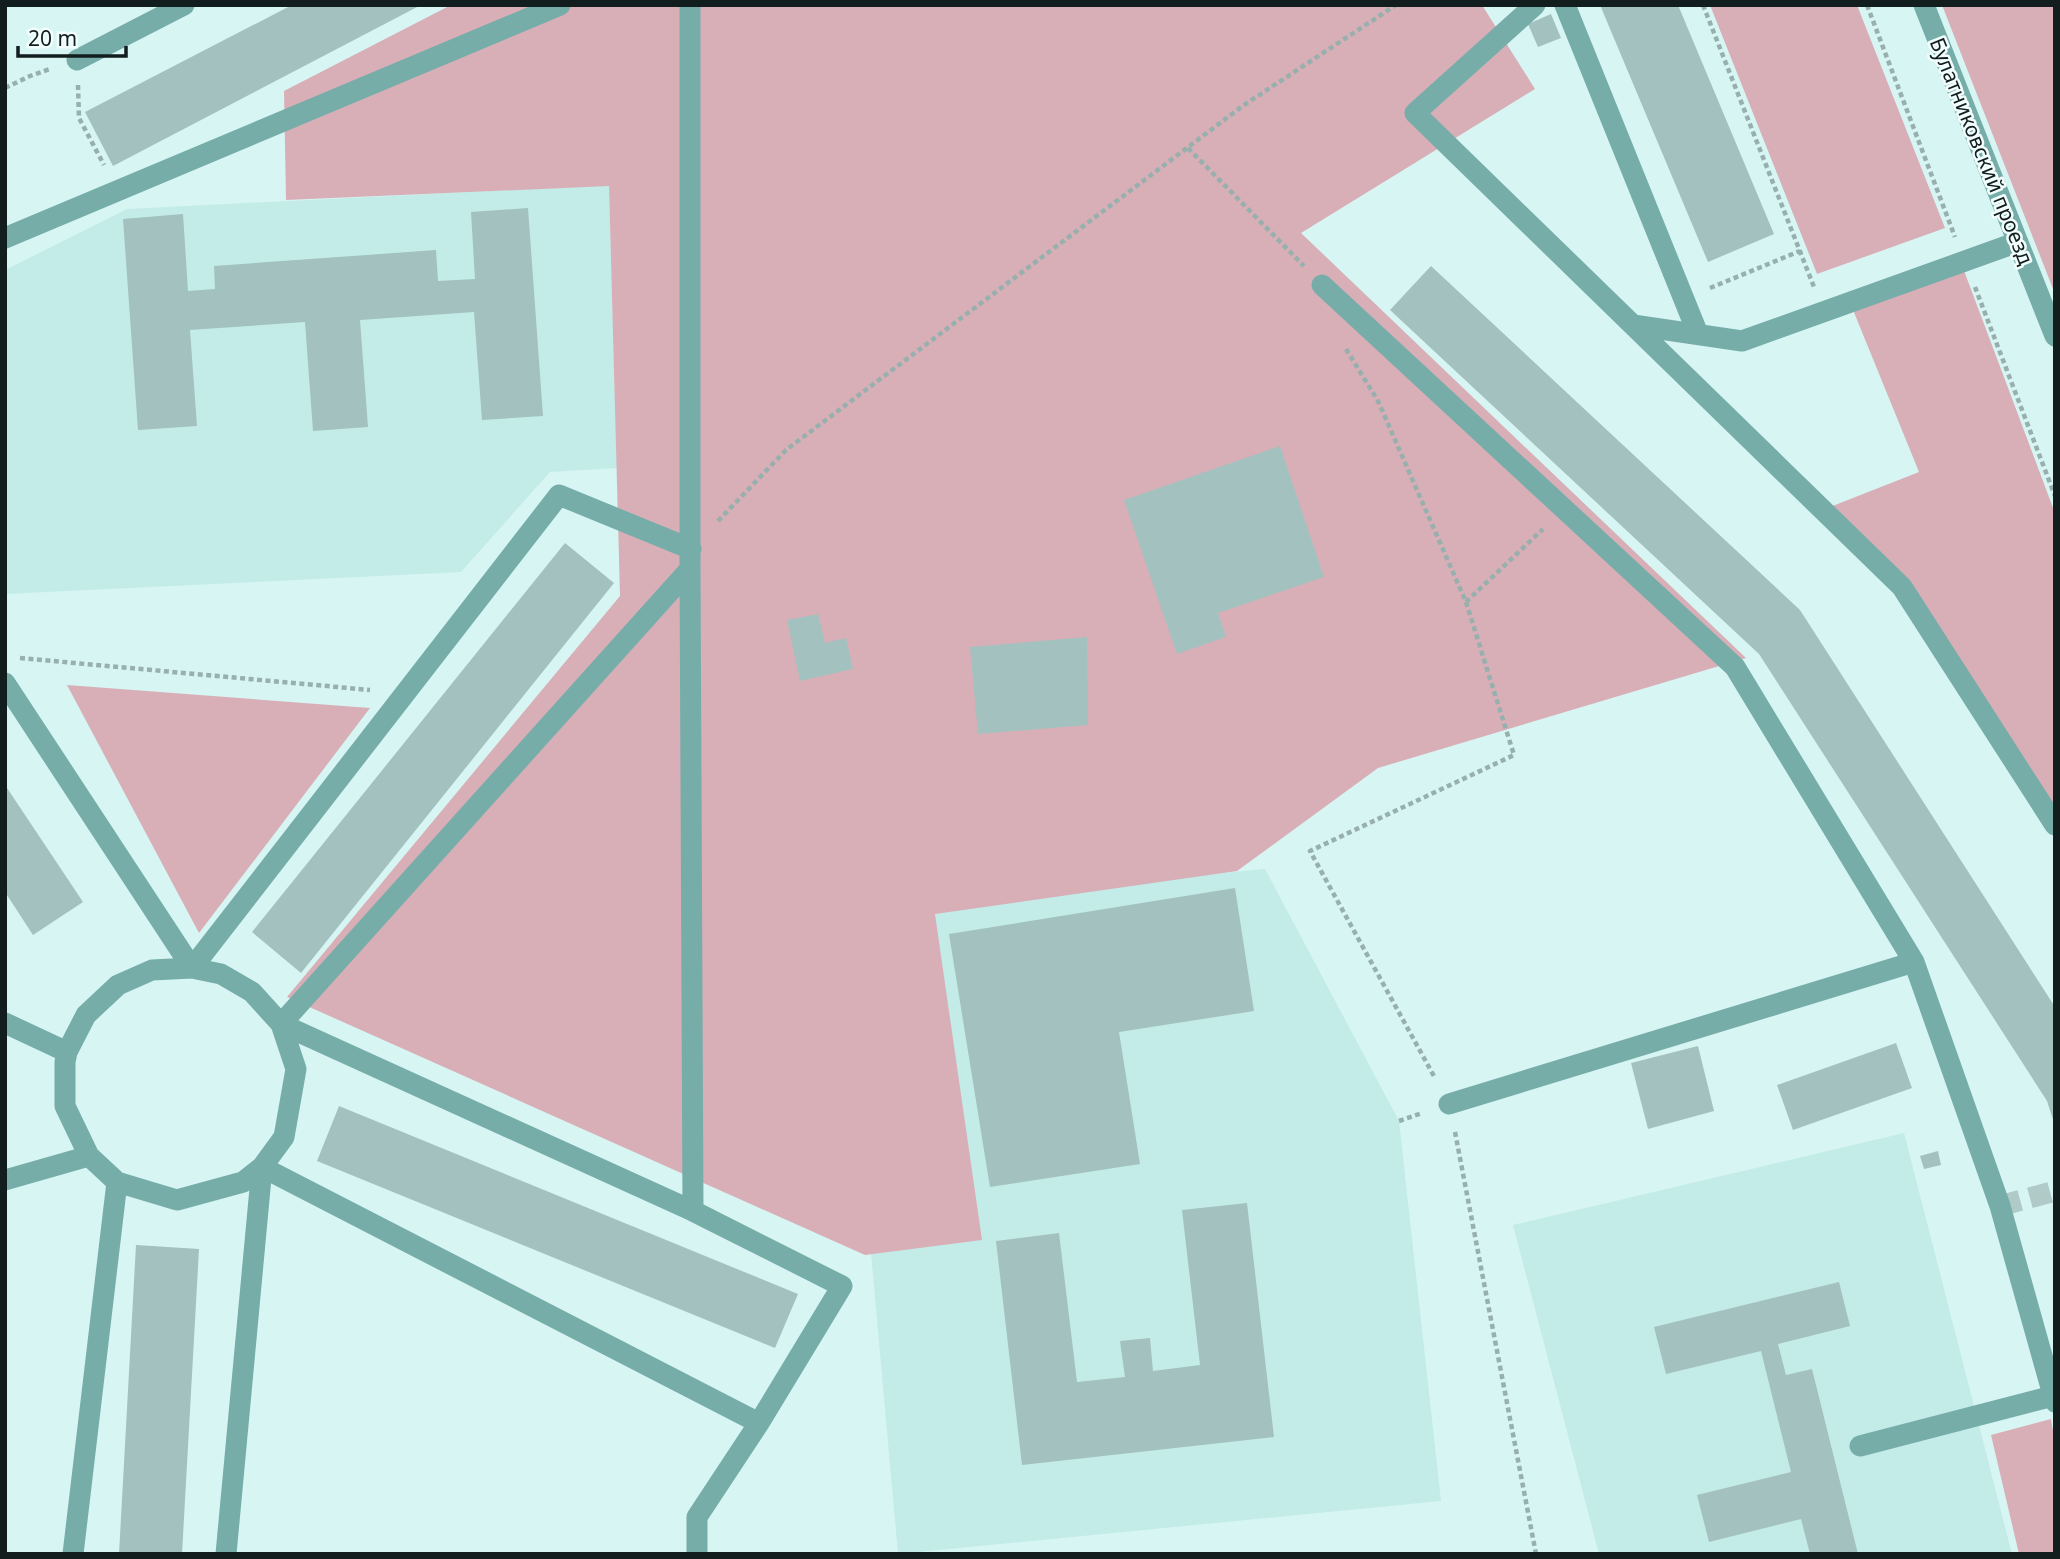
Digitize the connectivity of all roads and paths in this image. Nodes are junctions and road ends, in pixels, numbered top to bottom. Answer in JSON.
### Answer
{"nodes":[{"id":1,"x":184,"y":5,"type":"edge"},
{"id":2,"x":560,"y":5,"type":"edge"},
{"id":3,"x":690,"y":5,"type":"edge"},
{"id":4,"x":1396,"y":5,"type":"edge"},
{"id":5,"x":1565,"y":5,"type":"edge"},
{"id":6,"x":1703,"y":5,"type":"edge"},
{"id":7,"x":1924,"y":5,"type":"edge"},
{"id":8,"x":1534,"y":6,"type":"edge"},
{"id":9,"x":77,"y":60,"type":"joint"},
{"id":10,"x":30,"y":76,"type":"dead end"},
{"id":11,"x":5,"y":88,"type":"edge"},
{"id":12,"x":1188,"y":148,"type":"junction"},
{"id":13,"x":107,"y":172,"type":"dead end"},
{"id":14,"x":5,"y":238,"type":"edge"},
{"id":15,"x":2018,"y":242,"type":"junction"},
{"id":16,"x":1800,"y":251,"type":"junction"},
{"id":17,"x":1322,"y":285,"type":"joint"},
{"id":18,"x":1684,"y":299,"type":"junction"},
{"id":19,"x":1823,"y":310,"type":"junction"},
{"id":20,"x":1633,"y":325,"type":"junction"},
{"id":21,"x":1698,"y":334,"type":"junction"},
{"id":22,"x":2055,"y":336,"type":"edge"},
{"id":23,"x":1346,"y":348,"type":"dead end"},
{"id":24,"x":1564,"y":510,"type":"junction"},
{"id":25,"x":690,"y":559,"type":"junction"},
{"id":26,"x":1466,"y":602,"type":"junction"},
{"id":27,"x":19,"y":658,"type":"dead end"},
{"id":28,"x":5,"y":682,"type":"edge"},
{"id":29,"x":405,"y":693,"type":"junction"},
{"id":30,"x":2055,"y":825,"type":"edge"},
{"id":31,"x":1914,"y":962,"type":"junction"},
{"id":32,"x":192,"y":968,"type":"junction"},
{"id":33,"x":5,"y":1023,"type":"edge"},
{"id":34,"x":281,"y":1024,"type":"junction"},
{"id":35,"x":67,"y":1052,"type":"junction"},
{"id":36,"x":1449,"y":1104,"type":"junction"},
{"id":37,"x":89,"y":1156,"type":"junction"},
{"id":38,"x":262,"y":1167,"type":"junction"},
{"id":39,"x":5,"y":1180,"type":"edge"},
{"id":40,"x":117,"y":1182,"type":"junction"},
{"id":41,"x":692,"y":1211,"type":"junction"},
{"id":42,"x":2054,"y":1399,"type":"edge"},
{"id":43,"x":759,"y":1423,"type":"junction"},
{"id":44,"x":1860,"y":1446,"type":"dead end"},
{"id":45,"x":73,"y":1554,"type":"edge"},
{"id":46,"x":226,"y":1554,"type":"edge"},
{"id":47,"x":697,"y":1554,"type":"edge"},
{"id":48,"x":1536,"y":1554,"type":"edge"}],
"edges":[{"from":1,"to":9,"type":"street"},
{"from":2,"to":14,"type":"street"},
{"from":3,"to":25,"type":"street"},
{"from":4,"to":12,"type":"path"},
{"from":5,"to":18,"type":"street"},
{"from":6,"to":16,"type":"path"},
{"from":7,"to":15,"type":"street","name":"Булатниковский проезд"},
{"from":8,"to":20,"type":"street"},
{"from":9,"to":13,"type":"path"},
{"from":10,"to":11,"type":"path"},
{"from":12,"to":17,"type":"path"},
{"from":12,"to":25,"type":"path"},
{"from":15,"to":19,"type":"street"},
{"from":15,"to":22,"type":"street","name":"Булатниковский проезд"},
{"from":16,"to":18,"type":"path"},
{"from":16,"to":19,"type":"path"},
{"from":17,"to":24,"type":"street"},
{"from":18,"to":21,"type":"street"},
{"from":19,"to":21,"type":"street"},
{"from":20,"to":21,"type":"street"},
{"from":20,"to":30,"type":"street"},
{"from":23,"to":26,"type":"path"},
{"from":24,"to":26,"type":"path"},
{"from":24,"to":31,"type":"street"},
{"from":25,"to":29,"type":"street"},
{"from":25,"to":34,"type":"street"},
{"from":25,"to":41,"type":"street"},
{"from":26,"to":36,"type":"path"},
{"from":27,"to":29,"type":"path"},
{"from":28,"to":32,"type":"street"},
{"from":29,"to":32,"type":"street"},
{"from":31,"to":36,"type":"street"},
{"from":31,"to":42,"type":"street"},
{"from":32,"to":34,"type":"street"},
{"from":32,"to":35,"type":"street"},
{"from":33,"to":35,"type":"street"},
{"from":34,"to":38,"type":"street"},
{"from":34,"to":41,"type":"street"},
{"from":35,"to":37,"type":"street"},
{"from":36,"to":48,"type":"path"},
{"from":37,"to":39,"type":"street"},
{"from":37,"to":40,"type":"street"},
{"from":38,"to":40,"type":"street"},
{"from":38,"to":43,"type":"street"},
{"from":38,"to":46,"type":"street"},
{"from":40,"to":45,"type":"street"},
{"from":41,"to":43,"type":"street"},
{"from":42,"to":44,"type":"street"},
{"from":43,"to":47,"type":"street"}]}
